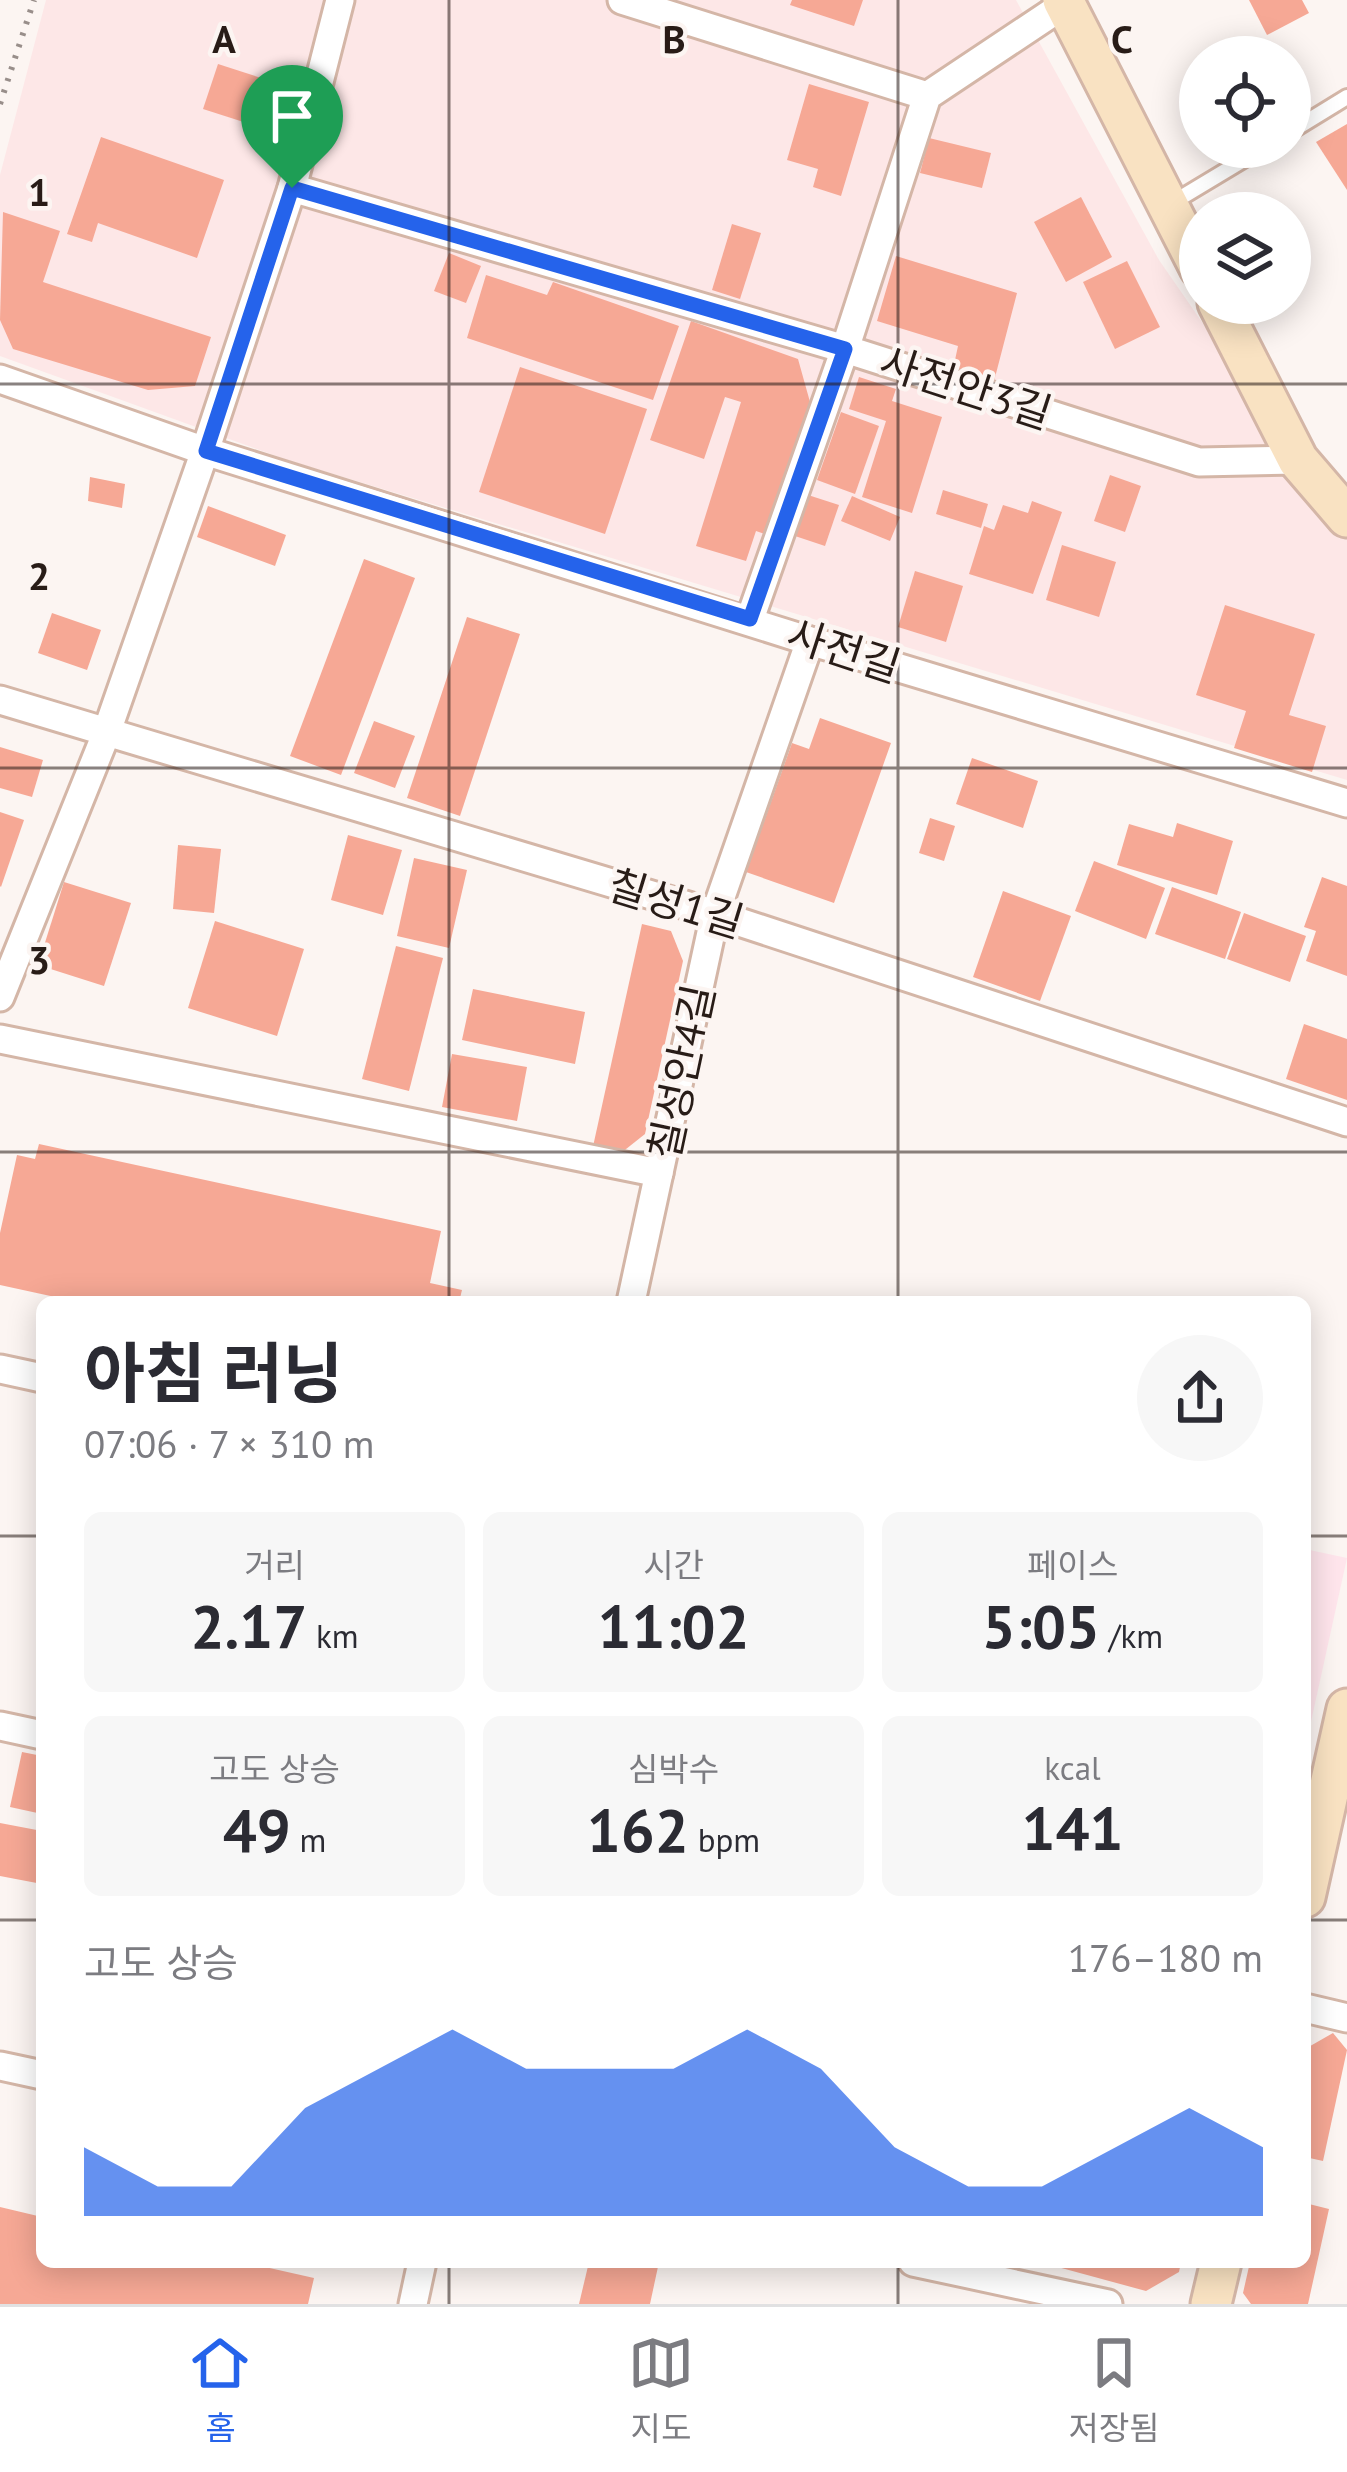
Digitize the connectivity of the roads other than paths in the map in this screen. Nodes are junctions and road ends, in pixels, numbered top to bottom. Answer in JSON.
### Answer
{"nodes":[{"id":1,"x":340,"y":0,"type":"edge"},
{"id":2,"x":622,"y":0,"type":"edge"},
{"id":3,"x":1064,"y":2,"type":"edge"},
{"id":4,"x":927,"y":96,"type":"junction"},
{"id":5,"x":1347,"y":97,"type":"edge"},
{"id":6,"x":1311,"y":119,"type":"edge"},
{"id":7,"x":1230,"y":168,"type":"edge"},
{"id":8,"x":292,"y":188,"type":"junction"},
{"id":9,"x":1168,"y":206,"type":"junction"},
{"id":10,"x":1179,"y":227,"type":"edge"},
{"id":11,"x":1229,"y":324,"type":"edge"},
{"id":12,"x":845,"y":349,"type":"junction"},
{"id":13,"x":0,"y":380,"type":"edge"},
{"id":14,"x":206,"y":451,"type":"junction"},
{"id":15,"x":1298,"y":460,"type":"junction"},
{"id":16,"x":1347,"y":517,"type":"edge"},
{"id":17,"x":750,"y":619,"type":"junction"},
{"id":18,"x":810,"y":640,"type":"junction"},
{"id":19,"x":0,"y":700,"type":"edge"},
{"id":20,"x":106,"y":734,"type":"junction"},
{"id":21,"x":1347,"y":803,"type":"edge"},
{"id":22,"x":715,"y":914,"type":"junction"},
{"id":23,"x":0,"y":997,"type":"edge"},
{"id":24,"x":0,"y":1039,"type":"edge"},
{"id":25,"x":1347,"y":1122,"type":"edge"},
{"id":26,"x":659,"y":1173,"type":"junction"},
{"id":27,"x":632,"y":1296,"type":"edge"},
{"id":28,"x":0,"y":1369,"type":"edge"},
{"id":29,"x":36,"y":1377,"type":"edge"},
{"id":30,"x":1347,"y":1709,"type":"edge"},
{"id":31,"x":0,"y":1726,"type":"edge"},
{"id":32,"x":36,"y":1734,"type":"edge"},
{"id":33,"x":1311,"y":1870,"type":"edge"},
{"id":34,"x":1311,"y":2009,"type":"edge"},
{"id":35,"x":1347,"y":2018,"type":"edge"},
{"id":36,"x":0,"y":2066,"type":"edge"},
{"id":37,"x":36,"y":2074,"type":"edge"},
{"id":38,"x":421,"y":2268,"type":"edge"},
{"id":39,"x":942,"y":2268,"type":"edge"},
{"id":40,"x":1219,"y":2268,"type":"edge"},
{"id":41,"x":413,"y":2304,"type":"edge"},
{"id":42,"x":1108,"y":2304,"type":"edge"},
{"id":43,"x":1211,"y":2304,"type":"edge"}],
"edges":[{"from":1,"to":8,"type":"street"},
{"from":2,"to":4,"type":"street"},
{"from":3,"to":4,"type":"street"},
{"from":3,"to":9,"type":"street"},
{"from":4,"to":12,"type":"street"},
{"from":5,"to":6,"type":"lane"},
{"from":7,"to":9,"type":"lane"},
{"from":8,"to":12,"type":"street","name":"사전안3길"},
{"from":8,"to":14,"type":"street"},
{"from":9,"to":10,"type":"street"},
{"from":11,"to":15,"type":"street"},
{"from":12,"to":15,"type":"street","name":"사전안3길"},
{"from":12,"to":17,"type":"street"},
{"from":13,"to":14,"type":"street","name":"사전길"},
{"from":14,"to":17,"type":"street","name":"사전길"},
{"from":14,"to":20,"type":"street"},
{"from":15,"to":16,"type":"street"},
{"from":17,"to":18,"type":"street","name":"사전길"},
{"from":18,"to":21,"type":"street","name":"사전길"},
{"from":18,"to":22,"type":"street","name":"칠성안4길"},
{"from":19,"to":20,"type":"street","name":"칠성1길"},
{"from":20,"to":22,"type":"street","name":"칠성1길"},
{"from":20,"to":23,"type":"street"},
{"from":22,"to":25,"type":"street","name":"칠성1길"},
{"from":22,"to":26,"type":"street","name":"칠성안4길"},
{"from":24,"to":26,"type":"street"},
{"from":26,"to":27,"type":"street","name":"칠성안4길"},
{"from":28,"to":29,"type":"street"},
{"from":30,"to":33,"type":"street"},
{"from":31,"to":32,"type":"street"},
{"from":34,"to":35,"type":"street"},
{"from":36,"to":37,"type":"street"},
{"from":38,"to":41,"type":"street"},
{"from":39,"to":42,"type":"street"},
{"from":40,"to":43,"type":"street"}]}
